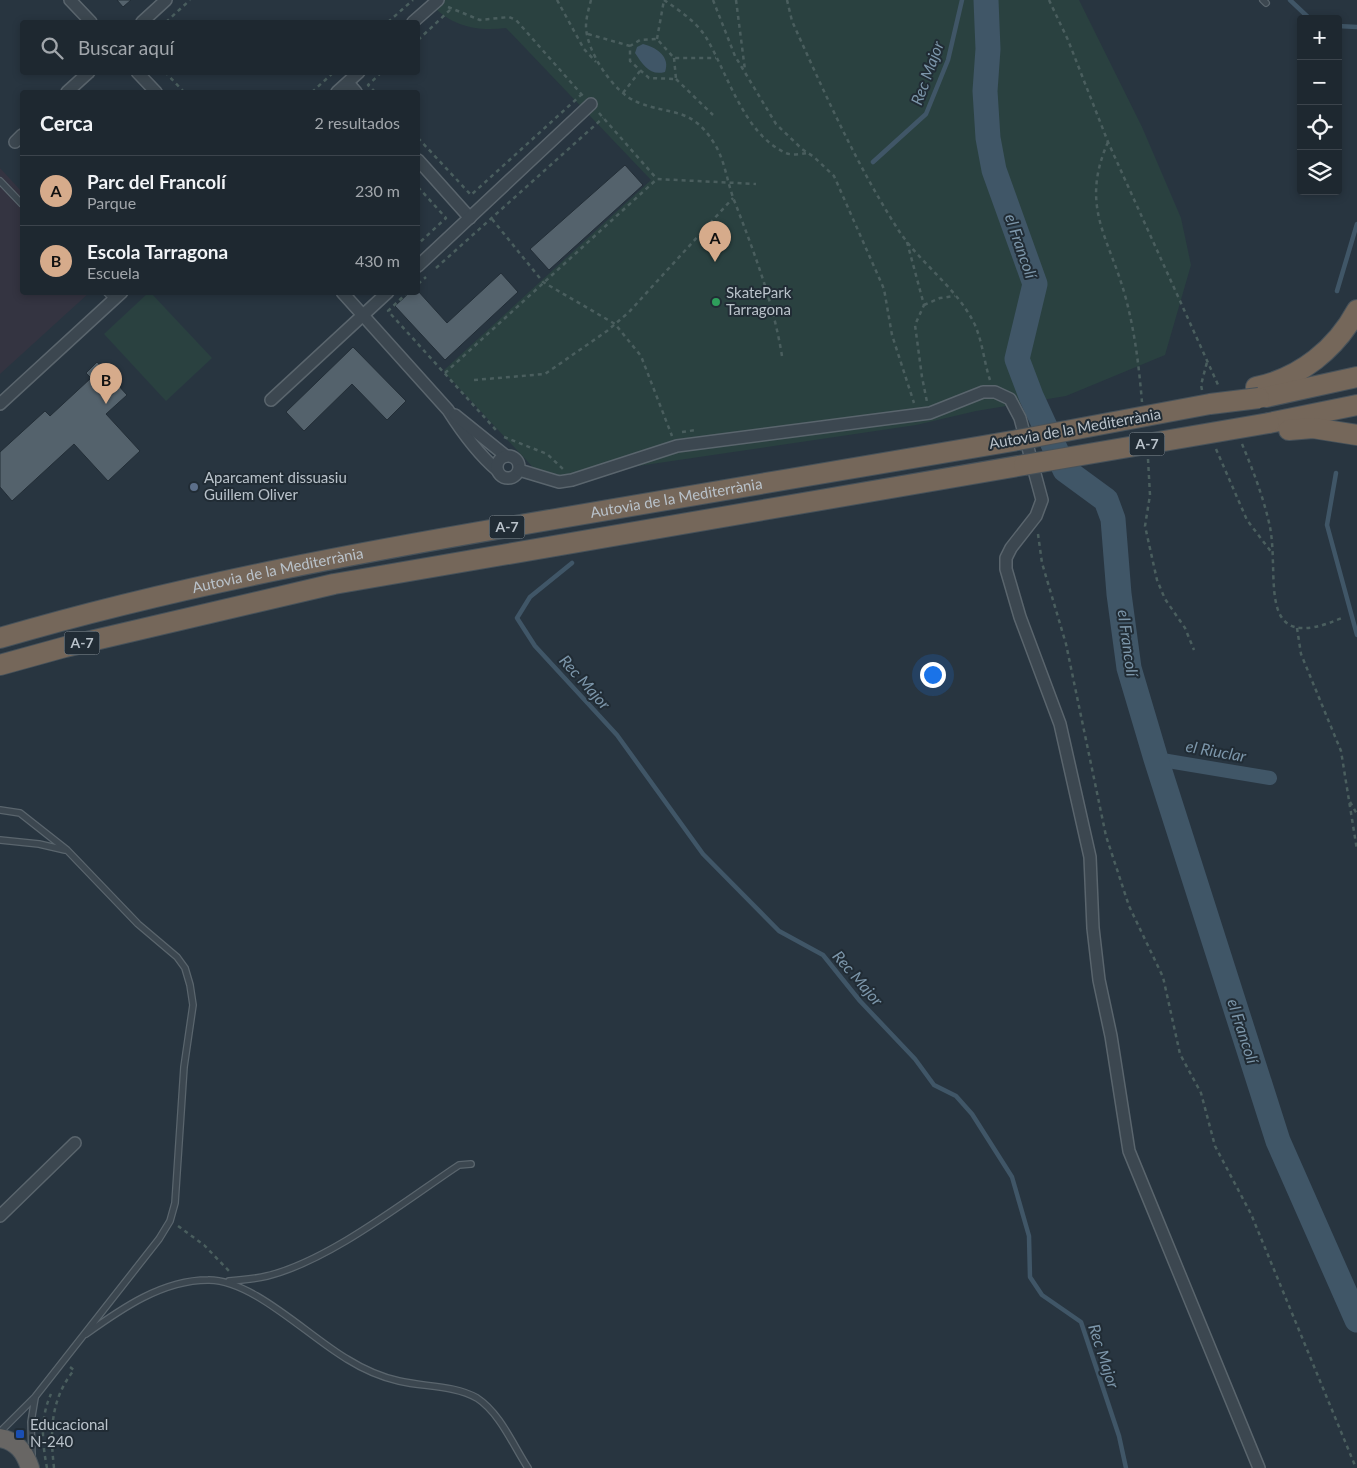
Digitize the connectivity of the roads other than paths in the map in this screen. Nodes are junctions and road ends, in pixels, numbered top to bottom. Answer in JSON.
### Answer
{"nodes":[{"id":1,"x":70,"y":0,"type":"edge"},
{"id":2,"x":166,"y":0,"type":"edge"},
{"id":3,"x":441,"y":2,"type":"edge"},
{"id":4,"x":89,"y":20,"type":"edge"},
{"id":5,"x":144,"y":20,"type":"edge"},
{"id":6,"x":416,"y":20,"type":"edge"},
{"id":7,"x":86,"y":75,"type":"edge"},
{"id":8,"x":140,"y":75,"type":"edge"},
{"id":9,"x":356,"y":75,"type":"edge"},
{"id":10,"x":348,"y":83,"type":"junction"},
{"id":11,"x":69,"y":90,"type":"edge"},
{"id":12,"x":154,"y":90,"type":"edge"},
{"id":13,"x":339,"y":90,"type":"edge"},
{"id":14,"x":354,"y":90,"type":"edge"},
{"id":15,"x":591,"y":104,"type":"road end"},
{"id":16,"x":420,"y":162,"type":"edge"},
{"id":17,"x":0,"y":181,"type":"edge"},
{"id":18,"x":20,"y":202,"type":"edge"},
{"id":19,"x":470,"y":218,"type":"junction"},
{"id":20,"x":420,"y":264,"type":"edge"},
{"id":21,"x":114,"y":295,"type":"edge"},
{"id":22,"x":344,"y":295,"type":"edge"},
{"id":23,"x":385,"y":295,"type":"edge"},
{"id":24,"x":1357,"y":310,"type":"edge"},
{"id":25,"x":362,"y":316,"type":"junction"},
{"id":26,"x":1357,"y":377,"type":"edge"},
{"id":27,"x":1258,"y":393,"type":"junction"},
{"id":28,"x":271,"y":400,"type":"dead end"},
{"id":29,"x":0,"y":404,"type":"edge"},
{"id":30,"x":1357,"y":405,"type":"edge"},
{"id":31,"x":448,"y":410,"type":"junction"},
{"id":32,"x":1271,"y":428,"type":"junction"},
{"id":33,"x":1357,"y":436,"type":"edge"},
{"id":34,"x":506,"y":456,"type":"junction"},
{"id":35,"x":497,"y":470,"type":"junction"},
{"id":36,"x":519,"y":470,"type":"junction"},
{"id":37,"x":165,"y":623,"type":"junction"},
{"id":38,"x":0,"y":638,"type":"edge"},
{"id":39,"x":0,"y":665,"type":"edge"},
{"id":40,"x":0,"y":676,"type":"edge"},
{"id":41,"x":0,"y":810,"type":"edge"},
{"id":42,"x":0,"y":840,"type":"edge"},
{"id":43,"x":67,"y":850,"type":"junction"},
{"id":44,"x":75,"y":1143,"type":"dead end"},
{"id":45,"x":471,"y":1164,"type":"dead end"},
{"id":46,"x":0,"y":1216,"type":"edge"},
{"id":47,"x":229,"y":1282,"type":"junction"},
{"id":48,"x":80,"y":1339,"type":"junction"},
{"id":49,"x":35,"y":1397,"type":"junction"},
{"id":50,"x":0,"y":1432,"type":"edge"},
{"id":51,"x":0,"y":1438,"type":"edge"},
{"id":52,"x":32,"y":1468,"type":"edge"},
{"id":53,"x":528,"y":1468,"type":"edge"},
{"id":54,"x":1259,"y":1468,"type":"edge"}],
"edges":[{"from":1,"to":4,"type":"street"},
{"from":2,"to":5,"type":"street"},
{"from":3,"to":6,"type":"street"},
{"from":7,"to":11,"type":"street"},
{"from":8,"to":12,"type":"street"},
{"from":9,"to":10,"type":"street"},
{"from":10,"to":13,"type":"street"},
{"from":10,"to":14,"type":"street"},
{"from":15,"to":19,"type":"street"},
{"from":16,"to":19,"type":"street"},
{"from":17,"to":18,"type":"lane"},
{"from":19,"to":20,"type":"street"},
{"from":21,"to":29,"type":"street"},
{"from":22,"to":25,"type":"street"},
{"from":23,"to":25,"type":"street"},
{"from":24,"to":27,"type":"highway"},
{"from":25,"to":28,"type":"street"},
{"from":25,"to":31,"type":"street"},
{"from":26,"to":27,"type":"highway","name":"Autovia de la Mediterrània","number":"A-7"},
{"from":27,"to":38,"type":"highway","name":"Autovia de la Mediterrània","number":"A-7","bridge":true},
{"from":30,"to":32,"type":"highway","name":"Autovia de la Mediterrània","number":"A-7"},
{"from":31,"to":34,"type":"street"},
{"from":31,"to":35,"type":"street"},
{"from":32,"to":33,"type":"highway"},
{"from":32,"to":37,"type":"highway","name":"Autovia de la Mediterrània","number":"A-7","bridge":true},
{"from":34,"to":35,"type":"street"},
{"from":34,"to":36,"type":"street"},
{"from":35,"to":36,"type":"street"},
{"from":36,"to":54,"type":"street"},
{"from":37,"to":39,"type":"highway","name":"Autovia de la Mediterrània","number":"A-7"},
{"from":37,"to":40,"type":"highway"},
{"from":41,"to":43,"type":"lane"},
{"from":42,"to":43,"type":"lane"},
{"from":43,"to":48,"type":"lane"},
{"from":44,"to":46,"type":"street"},
{"from":45,"to":47,"type":"lane"},
{"from":47,"to":48,"type":"lane"},
{"from":47,"to":53,"type":"lane"},
{"from":48,"to":49,"type":"lane"},
{"from":49,"to":50,"type":"lane"},
{"from":49,"to":52,"type":"lane"},
{"from":51,"to":52,"type":"highway"}]}
